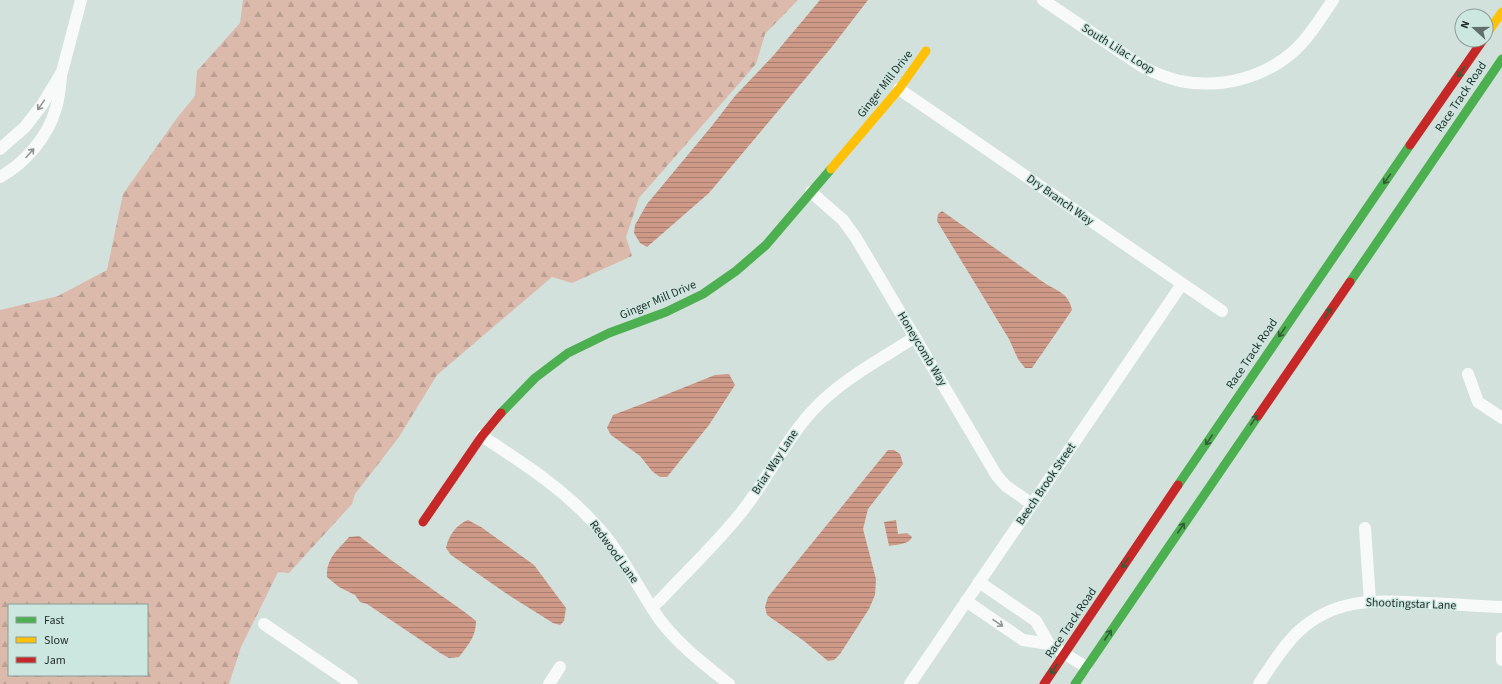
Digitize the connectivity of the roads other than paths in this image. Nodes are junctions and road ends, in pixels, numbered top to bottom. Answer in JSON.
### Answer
{"nodes":[{"id":1,"x":81,"y":0,"type":"edge"},
{"id":2,"x":1043,"y":0,"type":"edge"},
{"id":3,"x":1333,"y":0,"type":"edge"},
{"id":4,"x":1502,"y":12,"type":"edge"},
{"id":5,"x":1494,"y":24,"type":"edge"},
{"id":6,"x":1477,"y":48,"type":"edge"},
{"id":7,"x":926,"y":51,"type":"dead end"},
{"id":8,"x":1502,"y":59,"type":"edge"},
{"id":9,"x":62,"y":72,"type":"junction"},
{"id":10,"x":899,"y":89,"type":"junction"},
{"id":11,"x":0,"y":149,"type":"edge"},
{"id":12,"x":0,"y":178,"type":"edge"},
{"id":13,"x":811,"y":192,"type":"junction"},
{"id":14,"x":1182,"y":284,"type":"junction"},
{"id":15,"x":1222,"y":311,"type":"dead end"},
{"id":16,"x":915,"y":337,"type":"junction"},
{"id":17,"x":1468,"y":374,"type":"dead end"},
{"id":18,"x":1502,"y":418,"type":"edge"},
{"id":19,"x":482,"y":436,"type":"junction"},
{"id":20,"x":1032,"y":504,"type":"junction"},
{"id":21,"x":424,"y":522,"type":"dead end"},
{"id":22,"x":1365,"y":528,"type":"dead end"},
{"id":23,"x":979,"y":582,"type":"junction"},
{"id":24,"x":966,"y":601,"type":"junction"},
{"id":25,"x":1370,"y":601,"type":"junction"},
{"id":26,"x":652,"y":607,"type":"junction"},
{"id":27,"x":1502,"y":607,"type":"edge"},
{"id":28,"x":264,"y":624,"type":"dead end"},
{"id":29,"x":1502,"y":638,"type":"edge"},
{"id":30,"x":1049,"y":644,"type":"junction"},
{"id":31,"x":1064,"y":654,"type":"junction"},
{"id":32,"x":1502,"y":660,"type":"edge"},
{"id":33,"x":560,"y":667,"type":"dead end"},
{"id":34,"x":1086,"y":667,"type":"junction"},
{"id":35,"x":352,"y":684,"type":"edge"},
{"id":36,"x":549,"y":684,"type":"edge"},
{"id":37,"x":729,"y":684,"type":"edge"},
{"id":38,"x":910,"y":684,"type":"edge"},
{"id":39,"x":1044,"y":684,"type":"edge"},
{"id":40,"x":1075,"y":684,"type":"edge"},
{"id":41,"x":1259,"y":684,"type":"edge"}],
"edges":[{"from":1,"to":9,"type":"street"},
{"from":2,"to":3,"type":"street","name":"South Lilac Loop"},
{"from":4,"to":5,"type":"main road"},
{"from":6,"to":31,"type":"main road","name":"Race Track Road","one_way":true},
{"from":7,"to":10,"type":"main road","name":"Ginger Mill Drive"},
{"from":34,"to":8,"type":"main road","name":"Race Track Road","one_way":true},
{"from":9,"to":11,"type":"street","one_way":true},
{"from":12,"to":9,"type":"street","one_way":true},
{"from":10,"to":13,"type":"main road","name":"Ginger Mill Drive"},
{"from":10,"to":14,"type":"street","name":"Dry Branch Way"},
{"from":13,"to":16,"type":"street","name":"Honeycomb Way"},
{"from":13,"to":19,"type":"main road","name":"Ginger Mill Drive"},
{"from":14,"to":15,"type":"street","name":"Dry Branch Way"},
{"from":14,"to":20,"type":"street","name":"Beech Brook Street"},
{"from":16,"to":20,"type":"street","name":"Honeycomb Way"},
{"from":16,"to":26,"type":"street","name":"Briar Way Lane"},
{"from":17,"to":18,"type":"street"},
{"from":19,"to":21,"type":"main road","name":"Ginger Mill Drive"},
{"from":19,"to":26,"type":"street","name":"Redwood Lane"},
{"from":20,"to":23,"type":"street","name":"Beech Brook Street"},
{"from":22,"to":25,"type":"street"},
{"from":23,"to":24,"type":"street","name":"Beech Brook Street"},
{"from":23,"to":30,"type":"street"},
{"from":24,"to":30,"type":"street","one_way":true},
{"from":24,"to":38,"type":"street","name":"Beech Brook Street"},
{"from":25,"to":27,"type":"street","name":"Shootingstar Lane"},
{"from":25,"to":41,"type":"street","name":"Shootingstar Lane"},
{"from":26,"to":37,"type":"street","name":"Redwood Lane"},
{"from":28,"to":35,"type":"street"},
{"from":29,"to":32,"type":"street"},
{"from":30,"to":31,"type":"street"},
{"from":31,"to":34,"type":"street"},
{"from":31,"to":39,"type":"main road","name":"Race Track Road","one_way":true},
{"from":33,"to":36,"type":"street"},
{"from":34,"to":40,"type":"main road","name":"Race Track Road"}]}
